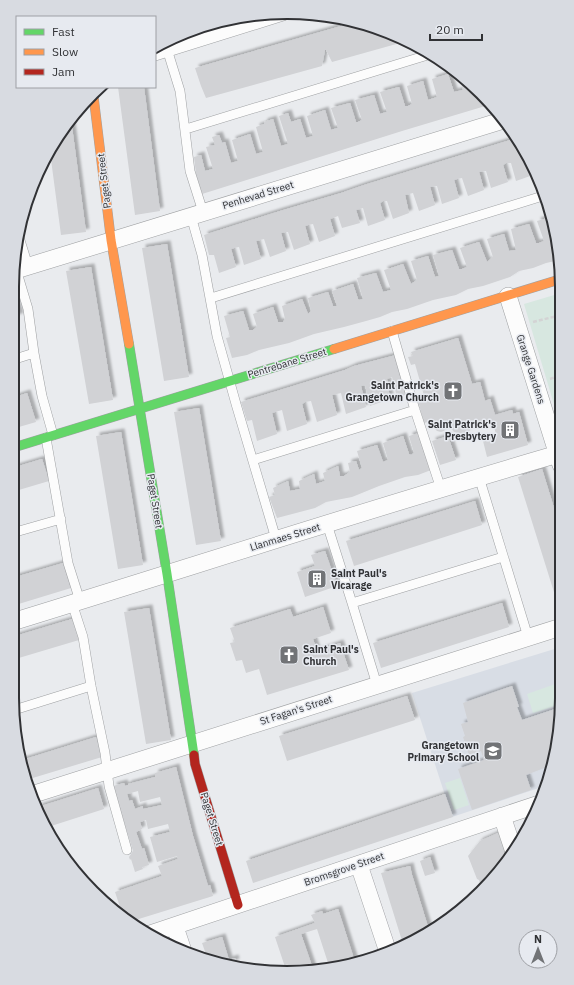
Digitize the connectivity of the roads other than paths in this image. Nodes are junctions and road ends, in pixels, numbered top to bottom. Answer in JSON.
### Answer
{"nodes":[{"id":1,"x":253,"y":21,"type":"edge"},
{"id":2,"x":173,"y":44,"type":"edge"},
{"id":3,"x":171,"y":45,"type":"edge"},
{"id":4,"x":423,"y":56,"type":"edge"},
{"id":5,"x":94,"y":101,"type":"edge"},
{"id":6,"x":498,"y":122,"type":"edge"},
{"id":7,"x":186,"y":129,"type":"junction"},
{"id":8,"x":540,"y":198,"type":"edge"},
{"id":9,"x":197,"y":214,"type":"junction"},
{"id":10,"x":111,"y":240,"type":"junction"},
{"id":11,"x":20,"y":269,"type":"edge"},
{"id":12,"x":20,"y":273,"type":"edge"},
{"id":13,"x":555,"y":281,"type":"edge"},
{"id":14,"x":508,"y":296,"type":"junction"},
{"id":15,"x":211,"y":298,"type":"junction"},
{"id":16,"x":392,"y":331,"type":"junction"},
{"id":17,"x":34,"y":353,"type":"junction"},
{"id":18,"x":19,"y":358,"type":"edge"},
{"id":19,"x":230,"y":380,"type":"junction"},
{"id":20,"x":140,"y":408,"type":"junction"},
{"id":21,"x":415,"y":410,"type":"junction"},
{"id":22,"x":50,"y":437,"type":"junction"},
{"id":23,"x":555,"y":445,"type":"edge"},
{"id":24,"x":19,"y":446,"type":"edge"},
{"id":25,"x":253,"y":460,"type":"junction"},
{"id":26,"x":555,"y":461,"type":"edge"},
{"id":27,"x":479,"y":477,"type":"junction"},
{"id":28,"x":441,"y":489,"type":"junction"},
{"id":29,"x":60,"y":519,"type":"junction"},
{"id":30,"x":327,"y":524,"type":"junction"},
{"id":31,"x":19,"y":532,"type":"edge"},
{"id":32,"x":276,"y":539,"type":"junction"},
{"id":33,"x":503,"y":557,"type":"junction"},
{"id":34,"x":167,"y":574,"type":"junction"},
{"id":35,"x":76,"y":602,"type":"junction"},
{"id":36,"x":352,"y":604,"type":"junction"},
{"id":37,"x":19,"y":620,"type":"edge"},
{"id":38,"x":555,"y":629,"type":"edge"},
{"id":39,"x":528,"y":637,"type":"junction"},
{"id":40,"x":377,"y":685,"type":"junction"},
{"id":41,"x":91,"y":686,"type":"junction"},
{"id":42,"x":20,"y":708,"type":"edge"},
{"id":43,"x":192,"y":743,"type":"junction"},
{"id":44,"x":107,"y":771,"type":"junction"},
{"id":45,"x":36,"y":793,"type":"edge"},
{"id":46,"x":532,"y":806,"type":"edge"},
{"id":47,"x":502,"y":816,"type":"junction"},
{"id":48,"x":512,"y":844,"type":"edge"},
{"id":49,"x":127,"y":850,"type":"dead end"},
{"id":50,"x":359,"y":864,"type":"junction"},
{"id":51,"x":238,"y":905,"type":"junction"},
{"id":52,"x":175,"y":927,"type":"junction"},
{"id":53,"x":157,"y":932,"type":"edge"},
{"id":54,"x":181,"y":944,"type":"edge"},
{"id":55,"x":386,"y":947,"type":"edge"}],
"edges":[{"from":1,"to":2,"type":"street"},
{"from":3,"to":7,"type":"lane"},
{"from":4,"to":7,"type":"lane"},
{"from":5,"to":10,"type":"street","name":"Paget Street"},
{"from":6,"to":9,"type":"street","name":"Penhevad Street"},
{"from":7,"to":9,"type":"lane"},
{"from":8,"to":15,"type":"lane"},
{"from":9,"to":10,"type":"street","name":"Penhevad Street"},
{"from":9,"to":15,"type":"lane"},
{"from":10,"to":11,"type":"street","name":"Penhevad Street"},
{"from":10,"to":20,"type":"street","name":"Paget Street"},
{"from":12,"to":17,"type":"lane"},
{"from":13,"to":14,"type":"street","name":"Pentrebane Street"},
{"from":14,"to":16,"type":"street","name":"Pentrebane Street"},
{"from":14,"to":23,"type":"street","name":"Grange Gardens"},
{"from":15,"to":19,"type":"lane"},
{"from":16,"to":19,"type":"street","name":"Pentrebane Street"},
{"from":16,"to":21,"type":"lane"},
{"from":17,"to":18,"type":"lane"},
{"from":17,"to":22,"type":"lane"},
{"from":19,"to":20,"type":"street","name":"Pentrebane Street"},
{"from":19,"to":25,"type":"lane"},
{"from":20,"to":22,"type":"street","name":"Pentrebane Street"},
{"from":20,"to":34,"type":"street","name":"Paget Street"},
{"from":21,"to":25,"type":"lane"},
{"from":21,"to":28,"type":"lane"},
{"from":22,"to":24,"type":"street","name":"Pentrebane Street"},
{"from":22,"to":29,"type":"lane"},
{"from":25,"to":32,"type":"lane"},
{"from":26,"to":27,"type":"street","name":"Llanmaes Street"},
{"from":27,"to":28,"type":"street","name":"Llanmaes Street"},
{"from":27,"to":33,"type":"lane"},
{"from":28,"to":30,"type":"street","name":"Llanmaes Street"},
{"from":29,"to":31,"type":"lane"},
{"from":29,"to":35,"type":"lane"},
{"from":30,"to":32,"type":"street","name":"Llanmaes Street"},
{"from":30,"to":36,"type":"lane"},
{"from":32,"to":34,"type":"street","name":"Llanmaes Street"},
{"from":33,"to":36,"type":"lane"},
{"from":33,"to":39,"type":"lane"},
{"from":34,"to":35,"type":"street","name":"Llanmaes Street"},
{"from":34,"to":43,"type":"street","name":"Paget Street"},
{"from":35,"to":37,"type":"street","name":"Llanmaes Street"},
{"from":35,"to":41,"type":"lane"},
{"from":36,"to":40,"type":"lane"},
{"from":38,"to":39,"type":"street","name":"St Fagan's Street"},
{"from":39,"to":40,"type":"street","name":"St Fagan's Street"},
{"from":40,"to":43,"type":"street","name":"St Fagan's Street"},
{"from":41,"to":42,"type":"lane"},
{"from":41,"to":44,"type":"lane"},
{"from":43,"to":44,"type":"street","name":"St Fagan's Street"},
{"from":43,"to":51,"type":"street","name":"Paget Street"},
{"from":44,"to":45,"type":"street","name":"St Fagan's Street"},
{"from":44,"to":49,"type":"lane"},
{"from":46,"to":47,"type":"street","name":"Bromsgrove Street"},
{"from":47,"to":48,"type":"street"},
{"from":47,"to":50,"type":"street","name":"Bromsgrove Street"},
{"from":50,"to":51,"type":"street","name":"Bromsgrove Street"},
{"from":50,"to":55,"type":"street"},
{"from":51,"to":52,"type":"street","name":"Bromsgrove Street"},
{"from":52,"to":53,"type":"street","name":"Bromsgrove Street"},
{"from":52,"to":54,"type":"street"}]}
